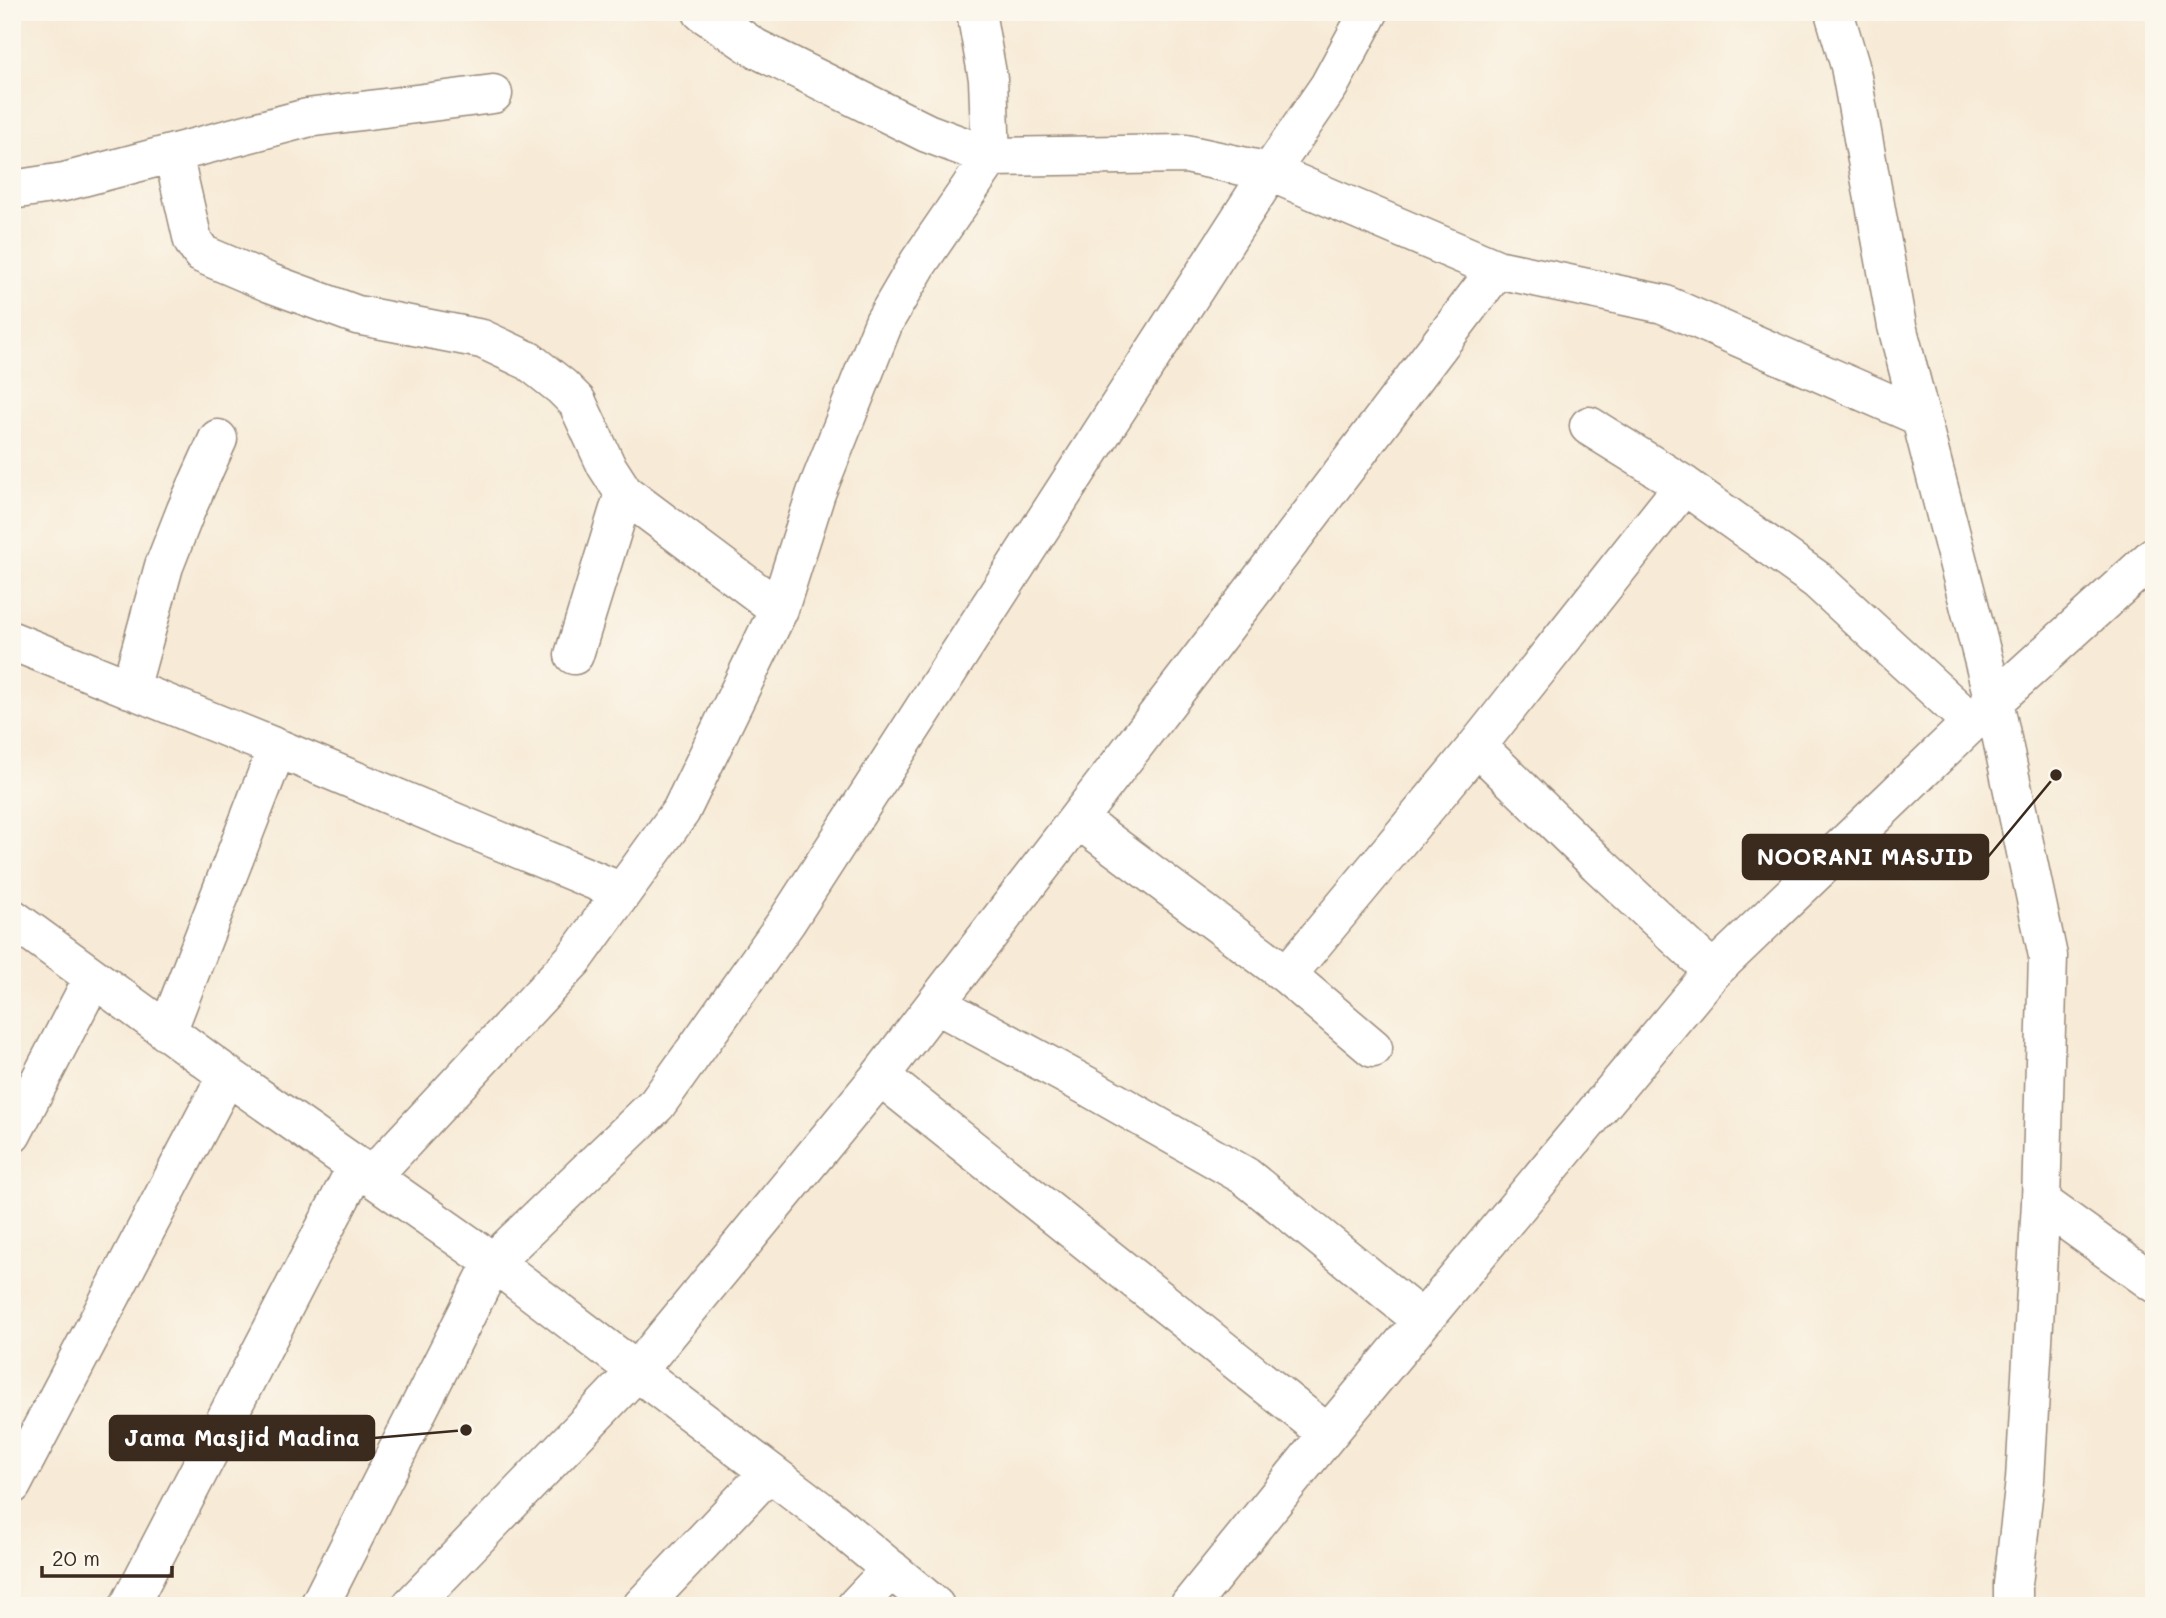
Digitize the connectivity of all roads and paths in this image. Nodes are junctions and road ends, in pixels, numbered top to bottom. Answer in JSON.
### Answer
{"nodes":[{"id":1,"x":702,"y":12,"type":"edge"},
{"id":2,"x":976,"y":12,"type":"edge"},
{"id":3,"x":1369,"y":12,"type":"edge"},
{"id":4,"x":1834,"y":12,"type":"edge"},
{"id":5,"x":493,"y":94,"type":"dead end"},
{"id":6,"x":173,"y":154,"type":"junction"},
{"id":7,"x":991,"y":157,"type":"junction"},
{"id":8,"x":1270,"y":172,"type":"junction"},
{"id":9,"x":12,"y":190,"type":"edge"},
{"id":10,"x":1497,"y":269,"type":"junction"},
{"id":11,"x":1921,"y":417,"type":"junction"},
{"id":12,"x":1589,"y":426,"type":"dead end"},
{"id":13,"x":218,"y":439,"type":"dead end"},
{"id":14,"x":1684,"y":485,"type":"junction"},
{"id":15,"x":624,"y":493,"type":"junction"},
{"id":16,"x":2154,"y":556,"type":"edge"},
{"id":17,"x":779,"y":609,"type":"junction"},
{"id":18,"x":12,"y":641,"type":"edge"},
{"id":19,"x":574,"y":655,"type":"dead end"},
{"id":20,"x":130,"y":689,"type":"junction"},
{"id":21,"x":1983,"y":712,"type":"junction"},
{"id":22,"x":1477,"y":746,"type":"junction"},
{"id":23,"x":276,"y":748,"type":"junction"},
{"id":24,"x":1078,"y":819,"type":"junction"},
{"id":25,"x":622,"y":892,"type":"junction"},
{"id":26,"x":12,"y":918,"type":"edge"},
{"id":27,"x":1713,"y":971,"type":"junction"},
{"id":28,"x":1287,"y":975,"type":"junction"},
{"id":29,"x":93,"y":978,"type":"junction"},
{"id":30,"x":936,"y":1004,"type":"junction"},
{"id":31,"x":167,"y":1032,"type":"junction"},
{"id":32,"x":1373,"y":1048,"type":"dead end"},
{"id":33,"x":227,"y":1074,"type":"junction"},
{"id":34,"x":880,"y":1076,"type":"junction"},
{"id":35,"x":12,"y":1134,"type":"edge"},
{"id":36,"x":364,"y":1171,"type":"junction"},
{"id":37,"x":2041,"y":1202,"type":"junction"},
{"id":38,"x":494,"y":1262,"type":"junction"},
{"id":39,"x":2154,"y":1283,"type":"edge"},
{"id":40,"x":1422,"y":1320,"type":"junction"},
{"id":41,"x":638,"y":1371,"type":"junction"},
{"id":42,"x":1328,"y":1434,"type":"junction"},
{"id":43,"x":769,"y":1472,"type":"junction"},
{"id":44,"x":12,"y":1485,"type":"edge"},
{"id":45,"x":891,"y":1569,"type":"junction"},
{"id":46,"x":129,"y":1606,"type":"edge"},
{"id":47,"x":319,"y":1606,"type":"edge"},
{"id":48,"x":411,"y":1606,"type":"edge"},
{"id":49,"x":642,"y":1606,"type":"edge"},
{"id":50,"x":856,"y":1606,"type":"edge"},
{"id":51,"x":935,"y":1606,"type":"edge"},
{"id":52,"x":1189,"y":1606,"type":"edge"},
{"id":53,"x":2013,"y":1606,"type":"edge"}],
"edges":[{"from":1,"to":7,"type":"street"},
{"from":2,"to":7,"type":"street"},
{"from":3,"to":8,"type":"street"},
{"from":4,"to":11,"type":"street"},
{"from":5,"to":6,"type":"street"},
{"from":6,"to":9,"type":"street"},
{"from":6,"to":15,"type":"street"},
{"from":7,"to":8,"type":"street"},
{"from":7,"to":17,"type":"street"},
{"from":8,"to":10,"type":"street"},
{"from":8,"to":38,"type":"street"},
{"from":10,"to":11,"type":"street"},
{"from":10,"to":24,"type":"street"},
{"from":11,"to":21,"type":"street"},
{"from":12,"to":14,"type":"street"},
{"from":13,"to":20,"type":"street"},
{"from":14,"to":21,"type":"street"},
{"from":14,"to":22,"type":"street"},
{"from":15,"to":17,"type":"street"},
{"from":15,"to":19,"type":"street"},
{"from":16,"to":21,"type":"street"},
{"from":17,"to":25,"type":"street"},
{"from":18,"to":20,"type":"street"},
{"from":20,"to":23,"type":"street"},
{"from":21,"to":27,"type":"street"},
{"from":21,"to":37,"type":"street"},
{"from":22,"to":27,"type":"street"},
{"from":22,"to":28,"type":"street"},
{"from":23,"to":25,"type":"street"},
{"from":23,"to":31,"type":"street"},
{"from":24,"to":28,"type":"street"},
{"from":24,"to":30,"type":"street"},
{"from":25,"to":36,"type":"street"},
{"from":26,"to":29,"type":"street"},
{"from":27,"to":40,"type":"street"},
{"from":28,"to":32,"type":"street"},
{"from":29,"to":31,"type":"street"},
{"from":29,"to":35,"type":"street"},
{"from":30,"to":34,"type":"street"},
{"from":30,"to":40,"type":"street"},
{"from":31,"to":33,"type":"street"},
{"from":33,"to":36,"type":"street"},
{"from":33,"to":44,"type":"street"},
{"from":34,"to":41,"type":"street"},
{"from":34,"to":42,"type":"street"},
{"from":36,"to":38,"type":"street"},
{"from":36,"to":46,"type":"street"},
{"from":37,"to":39,"type":"street"},
{"from":37,"to":53,"type":"street"},
{"from":38,"to":41,"type":"street"},
{"from":38,"to":47,"type":"street"},
{"from":40,"to":42,"type":"street"},
{"from":41,"to":43,"type":"street"},
{"from":41,"to":48,"type":"street"},
{"from":42,"to":52,"type":"street"},
{"from":43,"to":45,"type":"street"},
{"from":43,"to":49,"type":"street"},
{"from":45,"to":50,"type":"street"},
{"from":45,"to":51,"type":"street"}]}
